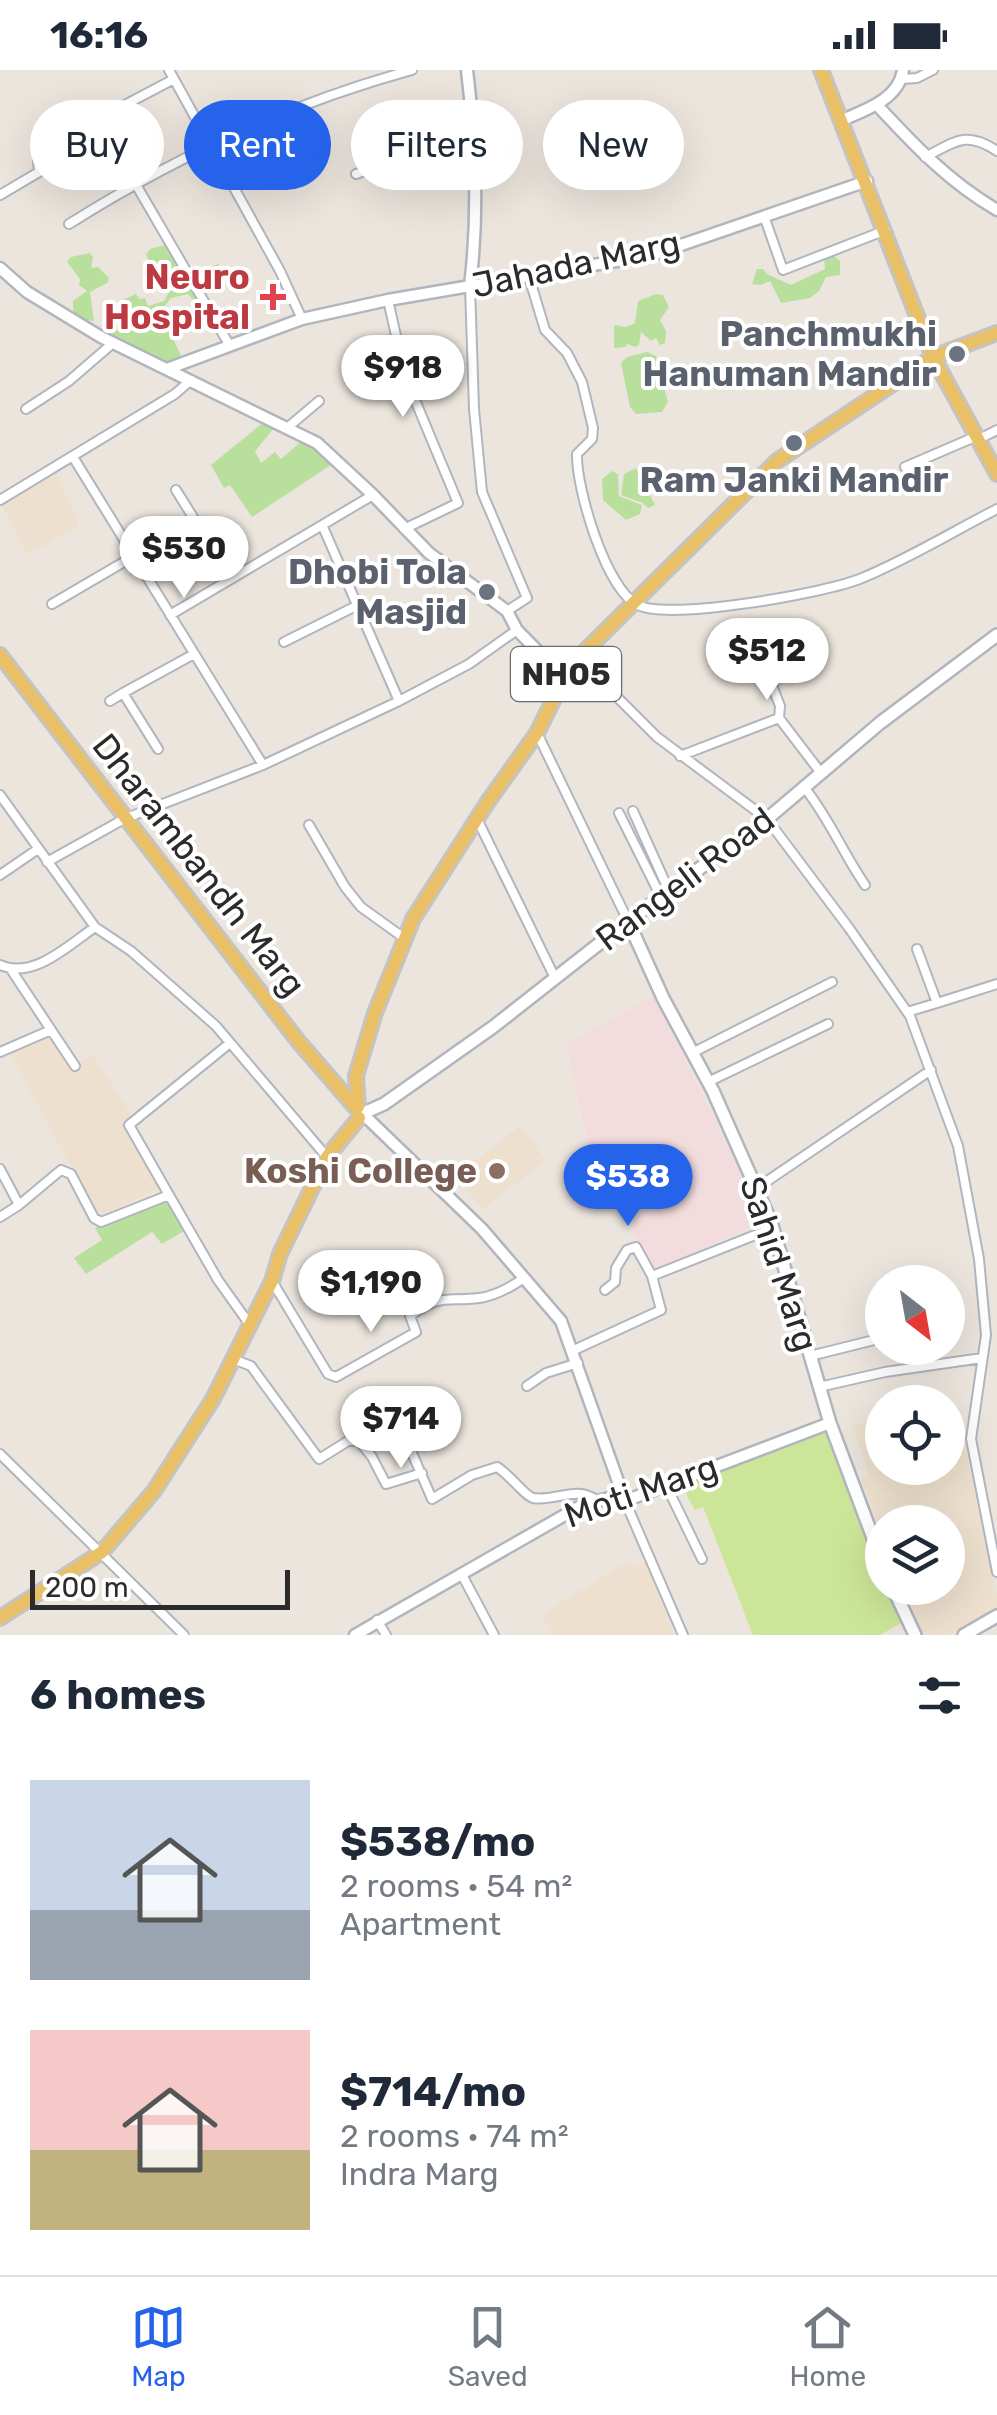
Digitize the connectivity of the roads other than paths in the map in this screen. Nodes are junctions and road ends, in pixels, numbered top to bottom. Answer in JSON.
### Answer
{"nodes":[{"id":1,"x":412,"y":70,"type":"edge"},
{"id":2,"x":467,"y":70,"type":"edge"},
{"id":3,"x":821,"y":70,"type":"edge"},
{"id":4,"x":933,"y":70,"type":"edge"},
{"id":5,"x":171,"y":74,"type":"edge"},
{"id":6,"x":902,"y":75,"type":"edge"},
{"id":7,"x":185,"y":100,"type":"edge"},
{"id":8,"x":323,"y":100,"type":"edge"},
{"id":9,"x":470,"y":100,"type":"edge"},
{"id":10,"x":877,"y":106,"type":"junction"},
{"id":11,"x":842,"y":120,"type":"junction"},
{"id":12,"x":997,"y":151,"type":"edge"},
{"id":13,"x":925,"y":157,"type":"junction"},
{"id":14,"x":867,"y":181,"type":"junction"},
{"id":15,"x":124,"y":190,"type":"edge"},
{"id":16,"x":139,"y":190,"type":"edge"},
{"id":17,"x":234,"y":190,"type":"edge"},
{"id":18,"x":475,"y":190,"type":"edge"},
{"id":19,"x":0,"y":195,"type":"edge"},
{"id":20,"x":997,"y":210,"type":"edge"},
{"id":21,"x":764,"y":216,"type":"junction"},
{"id":22,"x":68,"y":224,"type":"dead end"},
{"id":23,"x":886,"y":230,"type":"junction"},
{"id":24,"x":0,"y":268,"type":"edge"},
{"id":25,"x":529,"y":277,"type":"junction"},
{"id":26,"x":470,"y":286,"type":"junction"},
{"id":27,"x":388,"y":300,"type":"junction"},
{"id":28,"x":302,"y":319,"type":"junction"},
{"id":29,"x":997,"y":332,"type":"edge"},
{"id":30,"x":112,"y":343,"type":"junction"},
{"id":31,"x":230,"y":346,"type":"junction"},
{"id":32,"x":933,"y":357,"type":"junction"},
{"id":33,"x":167,"y":369,"type":"junction"},
{"id":34,"x":191,"y":380,"type":"junction"},
{"id":35,"x":319,"y":401,"type":"dead end"},
{"id":36,"x":26,"y":410,"type":"dead end"},
{"id":37,"x":287,"y":428,"type":"junction"},
{"id":38,"x":997,"y":430,"type":"edge"},
{"id":39,"x":977,"y":438,"type":"junction"},
{"id":40,"x":74,"y":457,"type":"junction"},
{"id":41,"x":905,"y":466,"type":"dead end"},
{"id":42,"x":997,"y":474,"type":"edge"},
{"id":43,"x":176,"y":490,"type":"dead end"},
{"id":44,"x":374,"y":494,"type":"junction"},
{"id":45,"x":0,"y":500,"type":"edge"},
{"id":46,"x":997,"y":508,"type":"edge"},
{"id":47,"x":322,"y":527,"type":"junction"},
{"id":48,"x":404,"y":529,"type":"junction"},
{"id":49,"x":134,"y":556,"type":"junction"},
{"id":50,"x":231,"y":578,"type":"junction"},
{"id":51,"x":52,"y":604,"type":"dead end"},
{"id":52,"x":634,"y":604,"type":"junction"},
{"id":53,"x":356,"y":606,"type":"junction"},
{"id":54,"x":507,"y":611,"type":"junction"},
{"id":55,"x":170,"y":616,"type":"junction"},
{"id":56,"x":517,"y":630,"type":"junction"},
{"id":57,"x":997,"y":636,"type":"edge"},
{"id":58,"x":284,"y":642,"type":"dead end"},
{"id":59,"x":194,"y":654,"type":"junction"},
{"id":60,"x":0,"y":655,"type":"edge"},
{"id":61,"x":761,"y":657,"type":"dead end"},
{"id":62,"x":578,"y":658,"type":"junction"},
{"id":63,"x":564,"y":678,"type":"junction"},
{"id":64,"x":124,"y":693,"type":"junction"},
{"id":65,"x":110,"y":701,"type":"dead end"},
{"id":66,"x":398,"y":701,"type":"junction"},
{"id":67,"x":779,"y":718,"type":"junction"},
{"id":68,"x":538,"y":733,"type":"junction"},
{"id":69,"x":158,"y":749,"type":"dead end"},
{"id":70,"x":680,"y":756,"type":"junction"},
{"id":71,"x":263,"y":765,"type":"junction"},
{"id":72,"x":822,"y":773,"type":"junction"},
{"id":73,"x":804,"y":788,"type":"junction"},
{"id":74,"x":0,"y":797,"type":"edge"},
{"id":75,"x":633,"y":811,"type":"dead end"},
{"id":76,"x":619,"y":814,"type":"dead end"},
{"id":77,"x":124,"y":818,"type":"junction"},
{"id":78,"x":477,"y":819,"type":"junction"},
{"id":79,"x":767,"y":820,"type":"junction"},
{"id":80,"x":309,"y":825,"type":"dead end"},
{"id":81,"x":641,"y":829,"type":"junction"},
{"id":82,"x":628,"y":835,"type":"junction"},
{"id":83,"x":38,"y":849,"type":"junction"},
{"id":84,"x":48,"y":862,"type":"junction"},
{"id":85,"x":0,"y":875,"type":"edge"},
{"id":86,"x":865,"y":886,"type":"dead end"},
{"id":87,"x":665,"y":894,"type":"junction"},
{"id":88,"x":628,"y":921,"type":"junction"},
{"id":89,"x":95,"y":927,"type":"junction"},
{"id":90,"x":404,"y":938,"type":"junction"},
{"id":91,"x":917,"y":949,"type":"dead end"},
{"id":92,"x":0,"y":965,"type":"edge"},
{"id":93,"x":12,"y":971,"type":"junction"},
{"id":94,"x":555,"y":978,"type":"junction"},
{"id":95,"x":832,"y":982,"type":"dead end"},
{"id":96,"x":997,"y":984,"type":"edge"},
{"id":97,"x":937,"y":1003,"type":"junction"},
{"id":98,"x":907,"y":1012,"type":"junction"},
{"id":99,"x":828,"y":1024,"type":"dead end"},
{"id":100,"x":50,"y":1030,"type":"junction"},
{"id":101,"x":230,"y":1042,"type":"junction"},
{"id":102,"x":0,"y":1052,"type":"edge"},
{"id":103,"x":692,"y":1053,"type":"junction"},
{"id":104,"x":75,"y":1066,"type":"dead end"},
{"id":105,"x":931,"y":1070,"type":"junction"},
{"id":106,"x":708,"y":1082,"type":"junction"},
{"id":107,"x":361,"y":1112,"type":"junction"},
{"id":108,"x":327,"y":1158,"type":"junction"},
{"id":109,"x":0,"y":1169,"type":"edge"},
{"id":110,"x":757,"y":1188,"type":"junction"},
{"id":111,"x":169,"y":1195,"type":"junction"},
{"id":112,"x":20,"y":1206,"type":"junction"},
{"id":113,"x":0,"y":1217,"type":"edge"},
{"id":114,"x":772,"y":1228,"type":"junction"},
{"id":115,"x":652,"y":1276,"type":"junction"},
{"id":116,"x":524,"y":1278,"type":"junction"},
{"id":117,"x":272,"y":1281,"type":"junction"},
{"id":118,"x":606,"y":1290,"type":"dead end"},
{"id":119,"x":250,"y":1325,"type":"junction"},
{"id":120,"x":865,"y":1342,"type":"edge"},
{"id":121,"x":574,"y":1350,"type":"junction"},
{"id":122,"x":810,"y":1356,"type":"junction"},
{"id":123,"x":233,"y":1358,"type":"junction"},
{"id":124,"x":982,"y":1358,"type":"junction"},
{"id":125,"x":578,"y":1363,"type":"junction"},
{"id":126,"x":528,"y":1386,"type":"dead end"},
{"id":127,"x":819,"y":1387,"type":"junction"},
{"id":128,"x":830,"y":1422,"type":"junction"},
{"id":129,"x":402,"y":1430,"type":"dead end"},
{"id":130,"x":0,"y":1454,"type":"edge"},
{"id":131,"x":422,"y":1474,"type":"junction"},
{"id":132,"x":666,"y":1485,"type":"junction"},
{"id":133,"x":596,"y":1500,"type":"junction"},
{"id":134,"x":625,"y":1501,"type":"junction"},
{"id":135,"x":865,"y":1516,"type":"edge"},
{"id":136,"x":102,"y":1552,"type":"junction"},
{"id":137,"x":702,"y":1559,"type":"dead end"},
{"id":138,"x":460,"y":1572,"type":"junction"},
{"id":139,"x":997,"y":1572,"type":"edge"},
{"id":140,"x":0,"y":1600,"type":"edge"},
{"id":141,"x":901,"y":1605,"type":"edge"},
{"id":142,"x":4,"y":1615,"type":"edge"},
{"id":143,"x":997,"y":1616,"type":"edge"},
{"id":144,"x":378,"y":1620,"type":"junction"},
{"id":145,"x":184,"y":1635,"type":"edge"},
{"id":146,"x":355,"y":1635,"type":"edge"},
{"id":147,"x":386,"y":1635,"type":"edge"},
{"id":148,"x":494,"y":1635,"type":"edge"},
{"id":149,"x":683,"y":1635,"type":"edge"},
{"id":150,"x":915,"y":1635,"type":"edge"},
{"id":151,"x":964,"y":1635,"type":"edge"}],
"edges":[{"from":1,"to":8,"type":"street"},
{"from":2,"to":9,"type":"street"},
{"from":3,"to":11,"type":"main road"},
{"from":4,"to":6,"type":"street"},
{"from":5,"to":7,"type":"street"},
{"from":5,"to":19,"type":"street"},
{"from":6,"to":10,"type":"street"},
{"from":10,"to":11,"type":"street"},
{"from":10,"to":13,"type":"street"},
{"from":11,"to":14,"type":"main road"},
{"from":12,"to":13,"type":"street"},
{"from":13,"to":20,"type":"street"},
{"from":14,"to":21,"type":"street","name":"Jahada Marg"},
{"from":14,"to":23,"type":"main road"},
{"from":15,"to":22,"type":"street"},
{"from":16,"to":31,"type":"street"},
{"from":17,"to":28,"type":"street"},
{"from":18,"to":26,"type":"street"},
{"from":21,"to":23,"type":"street"},
{"from":21,"to":25,"type":"street","name":"Jahada Marg"},
{"from":23,"to":32,"type":"main road"},
{"from":24,"to":30,"type":"street"},
{"from":25,"to":26,"type":"street","name":"Jahada Marg"},
{"from":25,"to":52,"type":"street"},
{"from":26,"to":27,"type":"street","name":"Jahada Marg"},
{"from":26,"to":54,"type":"street"},
{"from":27,"to":28,"type":"street","name":"Jahada Marg"},
{"from":27,"to":48,"type":"street"},
{"from":28,"to":31,"type":"street","name":"Jahada Marg"},
{"from":29,"to":32,"type":"main road","number":"NH05"},
{"from":30,"to":33,"type":"street"},
{"from":30,"to":36,"type":"street"},
{"from":31,"to":33,"type":"street","name":"Jahada Marg"},
{"from":32,"to":39,"type":"main road"},
{"from":32,"to":52,"type":"main road","number":"NH05"},
{"from":33,"to":34,"type":"street"},
{"from":34,"to":37,"type":"street"},
{"from":34,"to":40,"type":"street"},
{"from":35,"to":37,"type":"street"},
{"from":37,"to":44,"type":"street"},
{"from":38,"to":39,"type":"street"},
{"from":39,"to":41,"type":"street"},
{"from":39,"to":42,"type":"main road"},
{"from":40,"to":45,"type":"street"},
{"from":40,"to":49,"type":"street"},
{"from":43,"to":50,"type":"street"},
{"from":44,"to":47,"type":"street"},
{"from":44,"to":48,"type":"street"},
{"from":46,"to":52,"type":"street"},
{"from":47,"to":50,"type":"street"},
{"from":47,"to":53,"type":"street"},
{"from":48,"to":54,"type":"street"},
{"from":49,"to":51,"type":"street"},
{"from":49,"to":55,"type":"street"},
{"from":50,"to":55,"type":"street"},
{"from":52,"to":62,"type":"main road","number":"NH05"},
{"from":53,"to":58,"type":"street"},
{"from":53,"to":66,"type":"street"},
{"from":54,"to":56,"type":"street"},
{"from":55,"to":59,"type":"street"},
{"from":56,"to":63,"type":"street"},
{"from":56,"to":66,"type":"street"},
{"from":57,"to":72,"type":"main road","name":"Rangeli Road"},
{"from":59,"to":64,"type":"street"},
{"from":59,"to":71,"type":"street"},
{"from":60,"to":77,"type":"main road","name":"Dharambandh Marg"},
{"from":61,"to":67,"type":"street"},
{"from":62,"to":63,"type":"main road","number":"NH05"},
{"from":62,"to":70,"type":"street"},
{"from":63,"to":68,"type":"main road","number":"NH05"},
{"from":64,"to":65,"type":"street"},
{"from":64,"to":69,"type":"street"},
{"from":66,"to":71,"type":"street"},
{"from":67,"to":70,"type":"street"},
{"from":67,"to":72,"type":"street"},
{"from":68,"to":78,"type":"main road","number":"NH05"},
{"from":68,"to":88,"type":"street"},
{"from":70,"to":79,"type":"street"},
{"from":71,"to":77,"type":"street"},
{"from":72,"to":73,"type":"main road","name":"Rangeli Road"},
{"from":73,"to":79,"type":"main road","name":"Rangeli Road"},
{"from":73,"to":86,"type":"street"},
{"from":74,"to":83,"type":"street"},
{"from":75,"to":81,"type":"street"},
{"from":76,"to":82,"type":"street"},
{"from":77,"to":84,"type":"street"},
{"from":77,"to":107,"type":"main road","name":"Dharambandh Marg"},
{"from":78,"to":90,"type":"main road","number":"NH05"},
{"from":78,"to":94,"type":"street"},
{"from":79,"to":87,"type":"main road","name":"Rangeli Road"},
{"from":79,"to":98,"type":"street"},
{"from":80,"to":90,"type":"street"},
{"from":81,"to":82,"type":"street"},
{"from":81,"to":87,"type":"street"},
{"from":82,"to":87,"type":"street"},
{"from":83,"to":84,"type":"street"},
{"from":83,"to":85,"type":"street"},
{"from":84,"to":89,"type":"street"},
{"from":87,"to":88,"type":"main road","name":"Rangeli Road"},
{"from":88,"to":94,"type":"main road","name":"Rangeli Road"},
{"from":88,"to":103,"type":"main road","name":"Sahid Marg"},
{"from":89,"to":93,"type":"street"},
{"from":89,"to":101,"type":"street"},
{"from":90,"to":107,"type":"main road","number":"NH05"},
{"from":91,"to":97,"type":"street"},
{"from":92,"to":93,"type":"street"},
{"from":93,"to":100,"type":"street"},
{"from":94,"to":107,"type":"main road","name":"Rangeli Road"},
{"from":95,"to":103,"type":"street"},
{"from":96,"to":97,"type":"street"},
{"from":97,"to":98,"type":"street"},
{"from":98,"to":105,"type":"street"},
{"from":99,"to":106,"type":"street"},
{"from":100,"to":102,"type":"street"},
{"from":100,"to":104,"type":"street"},
{"from":101,"to":108,"type":"street"},
{"from":101,"to":111,"type":"street"},
{"from":103,"to":106,"type":"main road","name":"Sahid Marg"},
{"from":105,"to":110,"type":"street"},
{"from":105,"to":124,"type":"street"},
{"from":106,"to":110,"type":"main road","name":"Sahid Marg"},
{"from":107,"to":108,"type":"main road"},
{"from":107,"to":116,"type":"street"},
{"from":108,"to":117,"type":"main road"},
{"from":109,"to":112,"type":"street"},
{"from":110,"to":114,"type":"main road","name":"Sahid Marg"},
{"from":111,"to":112,"type":"street"},
{"from":111,"to":119,"type":"street"},
{"from":112,"to":113,"type":"street"},
{"from":114,"to":115,"type":"street"},
{"from":114,"to":122,"type":"main road","name":"Sahid Marg"},
{"from":115,"to":118,"type":"street"},
{"from":115,"to":121,"type":"street"},
{"from":116,"to":117,"type":"street"},
{"from":116,"to":121,"type":"street"},
{"from":117,"to":119,"type":"main road"},
{"from":119,"to":123,"type":"main road"},
{"from":120,"to":122,"type":"street"},
{"from":121,"to":125,"type":"street"},
{"from":122,"to":127,"type":"main road","name":"Sahid Marg"},
{"from":123,"to":131,"type":"street"},
{"from":123,"to":136,"type":"main road"},
{"from":124,"to":127,"type":"street"},
{"from":124,"to":139,"type":"street"},
{"from":125,"to":126,"type":"street"},
{"from":125,"to":134,"type":"street"},
{"from":127,"to":128,"type":"main road","name":"Sahid Marg"},
{"from":128,"to":132,"type":"street","name":"Moti Marg"},
{"from":128,"to":135,"type":"main road","name":"Sahid Marg"},
{"from":129,"to":131,"type":"street"},
{"from":130,"to":136,"type":"street"},
{"from":131,"to":133,"type":"street"},
{"from":132,"to":134,"type":"street","name":"Moti Marg"},
{"from":132,"to":137,"type":"street"},
{"from":133,"to":134,"type":"street","name":"Moti Marg"},
{"from":133,"to":138,"type":"street","name":"Moti Marg"},
{"from":134,"to":149,"type":"street"},
{"from":136,"to":142,"type":"main road"},
{"from":136,"to":145,"type":"street"},
{"from":138,"to":144,"type":"street","name":"Moti Marg"},
{"from":138,"to":148,"type":"street"},
{"from":140,"to":142,"type":"street"},
{"from":141,"to":150,"type":"main road"},
{"from":143,"to":151,"type":"main road"},
{"from":144,"to":146,"type":"street","name":"Moti Marg"},
{"from":144,"to":147,"type":"street"}]}
